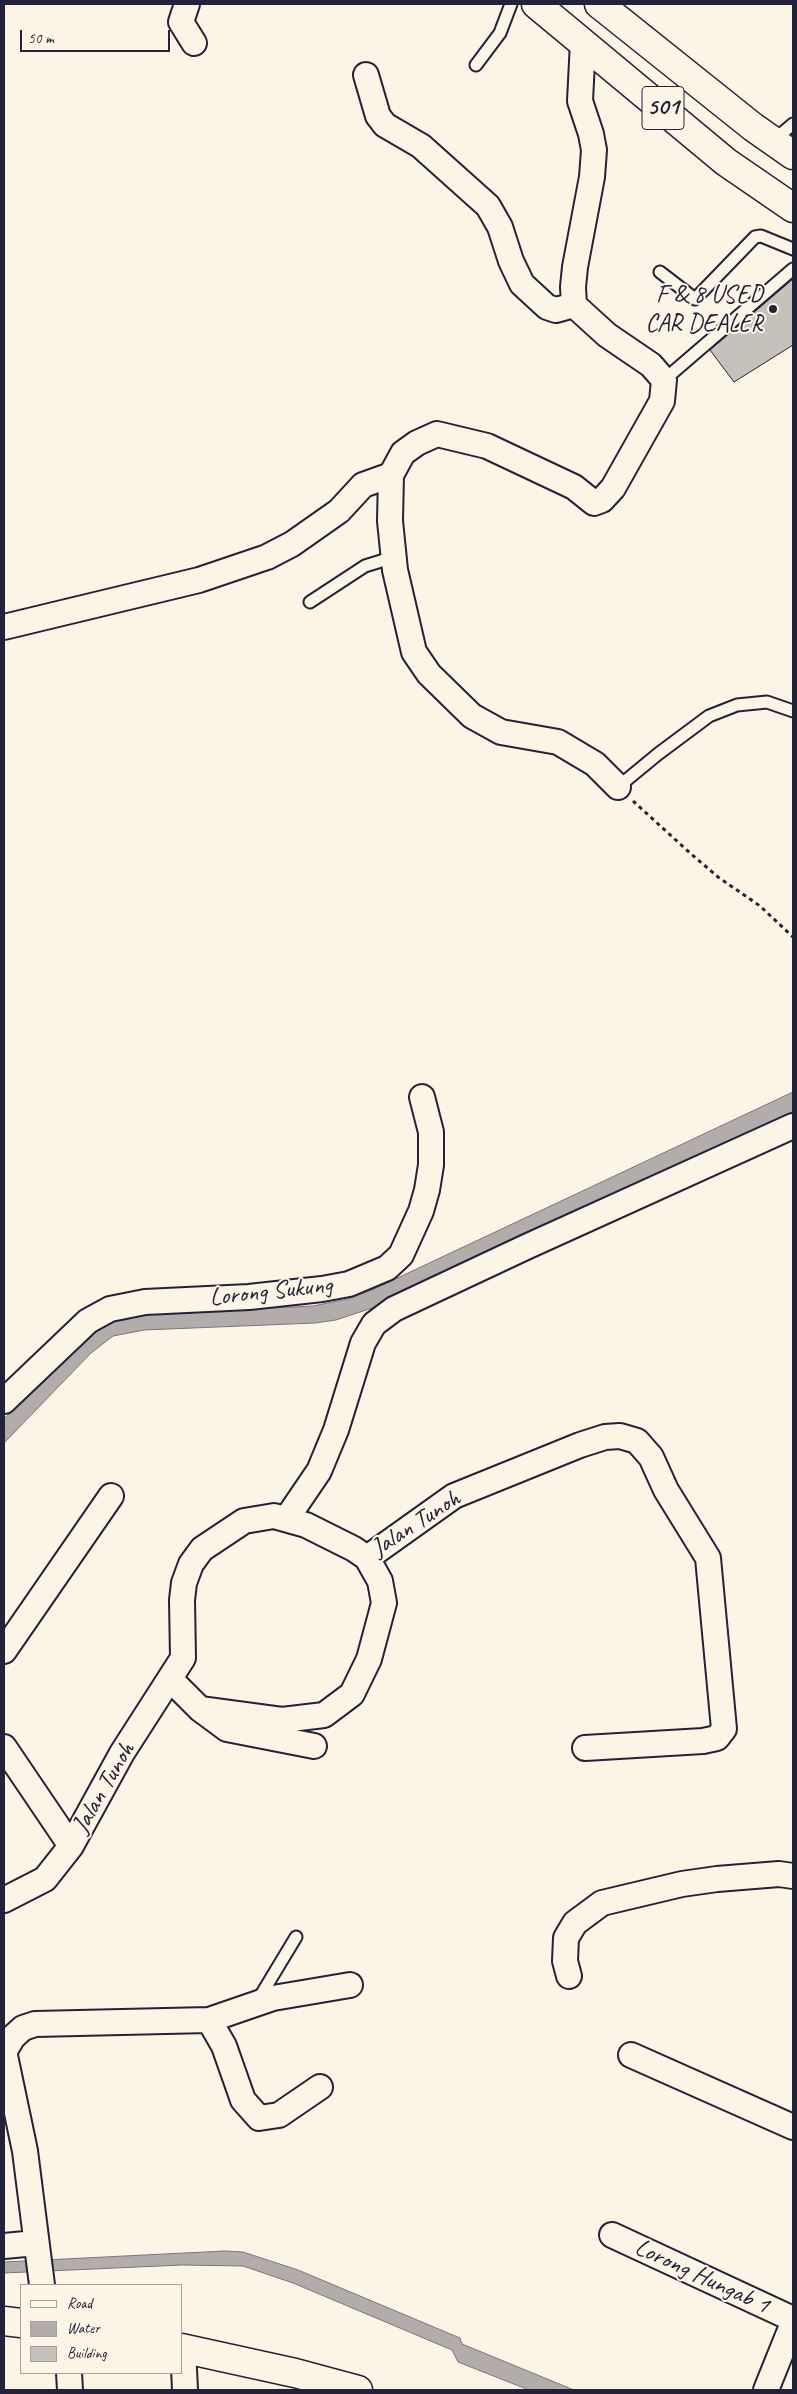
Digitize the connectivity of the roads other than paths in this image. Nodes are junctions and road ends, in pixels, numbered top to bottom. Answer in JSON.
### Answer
{"nodes":[{"id":1,"x":187,"y":4,"type":"edge"},
{"id":2,"x":511,"y":4,"type":"edge"},
{"id":3,"x":536,"y":4,"type":"edge"},
{"id":4,"x":599,"y":4,"type":"edge"},
{"id":5,"x":583,"y":42,"type":"junction"},
{"id":6,"x":194,"y":43,"type":"dead end"},
{"id":7,"x":476,"y":65,"type":"dead end"},
{"id":8,"x":366,"y":75,"type":"dead end"},
{"id":9,"x":787,"y":140,"type":"edge"},
{"id":10,"x":793,"y":208,"type":"edge"},
{"id":11,"x":793,"y":250,"type":"edge"},
{"id":12,"x":793,"y":269,"type":"edge"},
{"id":13,"x":660,"y":272,"type":"dead end"},
{"id":14,"x":574,"y":305,"type":"junction"},
{"id":15,"x":664,"y":380,"type":"junction"},
{"id":16,"x":391,"y":475,"type":"junction"},
{"id":17,"x":394,"y":557,"type":"junction"},
{"id":18,"x":310,"y":602,"type":"dead end"},
{"id":19,"x":4,"y":627,"type":"edge"},
{"id":20,"x":793,"y":711,"type":"edge"},
{"id":21,"x":618,"y":787,"type":"joint"},
{"id":22,"x":422,"y":1097,"type":"dead end"},
{"id":23,"x":793,"y":1126,"type":"edge"},
{"id":24,"x":4,"y":1401,"type":"edge"},
{"id":25,"x":111,"y":1496,"type":"dead end"},
{"id":26,"x":287,"y":1518,"type":"junction"},
{"id":27,"x":367,"y":1558,"type":"junction"},
{"id":28,"x":4,"y":1652,"type":"edge"},
{"id":29,"x":170,"y":1679,"type":"junction"},
{"id":30,"x":200,"y":1709,"type":"junction"},
{"id":31,"x":314,"y":1746,"type":"dead end"},
{"id":32,"x":4,"y":1747,"type":"edge"},
{"id":33,"x":585,"y":1748,"type":"dead end"},
{"id":34,"x":71,"y":1846,"type":"junction"},
{"id":35,"x":793,"y":1876,"type":"edge"},
{"id":36,"x":4,"y":1900,"type":"edge"},
{"id":37,"x":296,"y":1937,"type":"dead end"},
{"id":38,"x":569,"y":1976,"type":"dead end"},
{"id":39,"x":350,"y":1985,"type":"dead end"},
{"id":40,"x":256,"y":2003,"type":"junction"},
{"id":41,"x":210,"y":2020,"type":"junction"},
{"id":42,"x":4,"y":2052,"type":"edge"},
{"id":43,"x":631,"y":2055,"type":"dead end"},
{"id":44,"x":320,"y":2087,"type":"dead end"},
{"id":45,"x":8,"y":2094,"type":"edge"},
{"id":46,"x":793,"y":2126,"type":"edge"},
{"id":47,"x":612,"y":2236,"type":"dead end"},
{"id":48,"x":4,"y":2246,"type":"edge"},
{"id":49,"x":37,"y":2248,"type":"junction"},
{"id":50,"x":42,"y":2284,"type":"edge"},
{"id":51,"x":793,"y":2319,"type":"edge"},
{"id":52,"x":4,"y":2321,"type":"edge"},
{"id":53,"x":20,"y":2323,"type":"edge"},
{"id":54,"x":793,"y":2323,"type":"edge"},
{"id":55,"x":182,"y":2348,"type":"edge"},
{"id":56,"x":69,"y":2374,"type":"edge"},
{"id":57,"x":295,"y":2382,"type":"edge"},
{"id":58,"x":70,"y":2390,"type":"edge"},
{"id":59,"x":185,"y":2390,"type":"edge"},
{"id":60,"x":358,"y":2390,"type":"edge"},
{"id":61,"x":766,"y":2390,"type":"edge"}],
"edges":[{"from":1,"to":6,"type":"street"},
{"from":2,"to":7,"type":"lane"},
{"from":3,"to":5,"type":"main road","number":"501"},
{"from":4,"to":9,"type":"main road","number":"501"},
{"from":5,"to":10,"type":"main road","number":"501"},
{"from":5,"to":14,"type":"street"},
{"from":8,"to":14,"type":"street"},
{"from":11,"to":13,"type":"lane"},
{"from":12,"to":15,"type":"lane"},
{"from":14,"to":15,"type":"street"},
{"from":15,"to":16,"type":"street"},
{"from":16,"to":17,"type":"street"},
{"from":16,"to":19,"type":"street"},
{"from":17,"to":18,"type":"lane"},
{"from":17,"to":21,"type":"street"},
{"from":20,"to":21,"type":"lane"},
{"from":22,"to":24,"type":"street","name":"Lorong Sukung"},
{"from":23,"to":26,"type":"street"},
{"from":25,"to":28,"type":"street"},
{"from":26,"to":27,"type":"street","name":"Jalan Tunoh"},
{"from":26,"to":29,"type":"street","name":"Jalan Tunoh"},
{"from":27,"to":30,"type":"street"},
{"from":27,"to":33,"type":"street","name":"Jalan Tunoh"},
{"from":29,"to":30,"type":"street"},
{"from":29,"to":34,"type":"street","name":"Jalan Tunoh"},
{"from":30,"to":31,"type":"street"},
{"from":32,"to":34,"type":"street","name":"Jalan Tunoh"},
{"from":34,"to":36,"type":"street","name":"Jalan Tunoh"},
{"from":35,"to":38,"type":"street"},
{"from":37,"to":40,"type":"lane"},
{"from":39,"to":40,"type":"street"},
{"from":40,"to":41,"type":"street"},
{"from":41,"to":42,"type":"street"},
{"from":41,"to":44,"type":"street"},
{"from":42,"to":45,"type":"street"},
{"from":43,"to":46,"type":"street"},
{"from":45,"to":49,"type":"street"},
{"from":47,"to":51,"type":"street","name":"Lorong Hungab 1"},
{"from":48,"to":49,"type":"street"},
{"from":49,"to":50,"type":"street"},
{"from":52,"to":53,"type":"main road"},
{"from":54,"to":61,"type":"street"},
{"from":55,"to":57,"type":"main road"},
{"from":55,"to":59,"type":"street"},
{"from":56,"to":58,"type":"street"},
{"from":57,"to":60,"type":"main road"}]}
